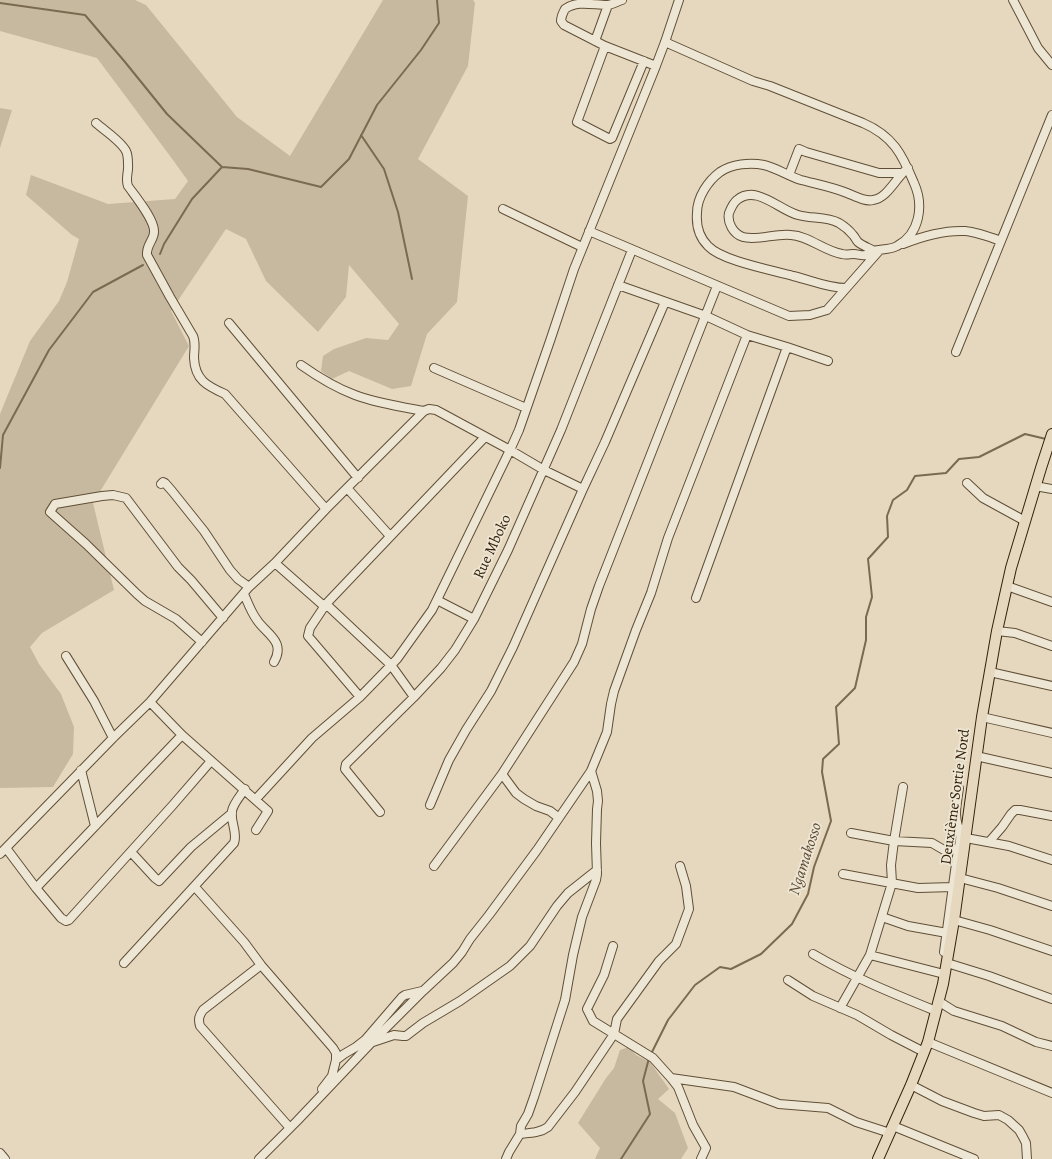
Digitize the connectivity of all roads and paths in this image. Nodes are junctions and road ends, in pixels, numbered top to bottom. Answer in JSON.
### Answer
{"nodes":[{"id":1,"x":622,"y":0,"type":"edge"},
{"id":2,"x":679,"y":0,"type":"edge"},
{"id":3,"x":1013,"y":0,"type":"edge"},
{"id":4,"x":608,"y":5,"type":"junction"},
{"id":5,"x":595,"y":41,"type":"junction"},
{"id":6,"x":665,"y":42,"type":"junction"},
{"id":7,"x":605,"y":46,"type":"junction"},
{"id":8,"x":644,"y":61,"type":"junction"},
{"id":9,"x":1052,"y":65,"type":"edge"},
{"id":10,"x":656,"y":66,"type":"junction"},
{"id":11,"x":1052,"y":115,"type":"edge"},
{"id":12,"x":96,"y":123,"type":"dead end"},
{"id":13,"x":905,"y":171,"type":"junction"},
{"id":14,"x":789,"y":175,"type":"junction"},
{"id":15,"x":502,"y":209,"type":"dead end"},
{"id":16,"x":589,"y":231,"type":"junction"},
{"id":17,"x":1001,"y":241,"type":"junction"},
{"id":18,"x":858,"y":242,"type":"junction"},
{"id":19,"x":897,"y":246,"type":"junction"},
{"id":20,"x":582,"y":247,"type":"junction"},
{"id":21,"x":632,"y":250,"type":"junction"},
{"id":22,"x":876,"y":251,"type":"junction"},
{"id":23,"x":853,"y":254,"type":"junction"},
{"id":24,"x":618,"y":285,"type":"junction"},
{"id":25,"x":717,"y":286,"type":"junction"},
{"id":26,"x":846,"y":288,"type":"junction"},
{"id":27,"x":665,"y":302,"type":"junction"},
{"id":28,"x":706,"y":316,"type":"junction"},
{"id":29,"x":229,"y":323,"type":"dead end"},
{"id":30,"x":747,"y":335,"type":"junction"},
{"id":31,"x":787,"y":347,"type":"junction"},
{"id":32,"x":956,"y":352,"type":"dead end"},
{"id":33,"x":828,"y":361,"type":"dead end"},
{"id":34,"x":301,"y":365,"type":"dead end"},
{"id":35,"x":434,"y":368,"type":"dead end"},
{"id":36,"x":526,"y":408,"type":"junction"},
{"id":37,"x":424,"y":411,"type":"junction"},
{"id":38,"x":1052,"y":435,"type":"edge"},
{"id":39,"x":485,"y":437,"type":"junction"},
{"id":40,"x":510,"y":450,"type":"junction"},
{"id":41,"x":544,"y":470,"type":"junction"},
{"id":42,"x":358,"y":478,"type":"junction"},
{"id":43,"x":967,"y":483,"type":"dead end"},
{"id":44,"x":161,"y":484,"type":"dead end"},
{"id":45,"x":1035,"y":486,"type":"junction"},
{"id":46,"x":347,"y":488,"type":"junction"},
{"id":47,"x":583,"y":489,"type":"junction"},
{"id":48,"x":1052,"y":489,"type":"edge"},
{"id":49,"x":326,"y":509,"type":"junction"},
{"id":50,"x":1025,"y":520,"type":"junction"},
{"id":51,"x":390,"y":536,"type":"junction"},
{"id":52,"x":275,"y":563,"type":"junction"},
{"id":53,"x":1007,"y":586,"type":"junction"},
{"id":54,"x":249,"y":587,"type":"junction"},
{"id":55,"x":244,"y":594,"type":"junction"},
{"id":56,"x":696,"y":598,"type":"dead end"},
{"id":57,"x":437,"y":600,"type":"junction"},
{"id":58,"x":1052,"y":602,"type":"edge"},
{"id":59,"x":326,"y":606,"type":"junction"},
{"id":60,"x":223,"y":618,"type":"junction"},
{"id":61,"x":474,"y":619,"type":"junction"},
{"id":62,"x":997,"y":631,"type":"junction"},
{"id":63,"x":202,"y":642,"type":"junction"},
{"id":64,"x":1052,"y":646,"type":"edge"},
{"id":65,"x":66,"y":656,"type":"dead end"},
{"id":66,"x":274,"y":662,"type":"dead end"},
{"id":67,"x":391,"y":665,"type":"junction"},
{"id":68,"x":990,"y":672,"type":"junction"},
{"id":69,"x":1052,"y":686,"type":"edge"},
{"id":70,"x":414,"y":697,"type":"junction"},
{"id":71,"x":360,"y":698,"type":"junction"},
{"id":72,"x":150,"y":702,"type":"junction"},
{"id":73,"x":982,"y":717,"type":"junction"},
{"id":74,"x":1052,"y":733,"type":"edge"},
{"id":75,"x":182,"y":734,"type":"junction"},
{"id":76,"x":113,"y":738,"type":"junction"},
{"id":77,"x":976,"y":756,"type":"junction"},
{"id":78,"x":211,"y":761,"type":"junction"},
{"id":79,"x":81,"y":770,"type":"junction"},
{"id":80,"x":591,"y":771,"type":"junction"},
{"id":81,"x":1052,"y":773,"type":"edge"},
{"id":82,"x":502,"y":774,"type":"junction"},
{"id":83,"x":903,"y":787,"type":"dead end"},
{"id":84,"x":959,"y":788,"type":"dead end"},
{"id":85,"x":245,"y":789,"type":"junction"},
{"id":86,"x":256,"y":799,"type":"junction"},
{"id":87,"x":430,"y":805,"type":"dead end"},
{"id":88,"x":380,"y":812,"type":"dead end"},
{"id":89,"x":232,"y":813,"type":"junction"},
{"id":90,"x":1052,"y":816,"type":"edge"},
{"id":91,"x":559,"y":818,"type":"junction"},
{"id":92,"x":95,"y":826,"type":"junction"},
{"id":93,"x":256,"y":830,"type":"dead end"},
{"id":94,"x":851,"y":833,"type":"dead end"},
{"id":95,"x":966,"y":838,"type":"junction"},
{"id":96,"x":894,"y":840,"type":"junction"},
{"id":97,"x":989,"y":842,"type":"junction"},
{"id":98,"x":6,"y":848,"type":"junction"},
{"id":99,"x":958,"y":849,"type":"junction"},
{"id":100,"x":131,"y":852,"type":"junction"},
{"id":101,"x":0,"y":854,"type":"edge"},
{"id":102,"x":1052,"y":860,"type":"edge"},
{"id":103,"x":434,"y":866,"type":"dead end"},
{"id":104,"x":680,"y":866,"type":"dead end"},
{"id":105,"x":597,"y":870,"type":"junction"},
{"id":106,"x":843,"y":874,"type":"dead end"},
{"id":107,"x":960,"y":878,"type":"junction"},
{"id":108,"x":892,"y":883,"type":"junction"},
{"id":109,"x":195,"y":887,"type":"junction"},
{"id":110,"x":953,"y":887,"type":"junction"},
{"id":111,"x":36,"y":888,"type":"junction"},
{"id":112,"x":1052,"y":906,"type":"edge"},
{"id":113,"x":882,"y":917,"type":"junction"},
{"id":114,"x":954,"y":920,"type":"junction"},
{"id":115,"x":947,"y":933,"type":"junction"},
{"id":116,"x":613,"y":946,"type":"dead end"},
{"id":117,"x":1052,"y":951,"type":"edge"},
{"id":118,"x":812,"y":954,"type":"dead end"},
{"id":119,"x":870,"y":955,"type":"junction"},
{"id":120,"x":124,"y":963,"type":"dead end"},
{"id":121,"x":947,"y":963,"type":"junction"},
{"id":122,"x":261,"y":965,"type":"junction"},
{"id":123,"x":940,"y":973,"type":"junction"},
{"id":124,"x":857,"y":978,"type":"junction"},
{"id":125,"x":788,"y":980,"type":"dead end"},
{"id":126,"x":943,"y":984,"type":"junction"},
{"id":127,"x":423,"y":991,"type":"junction"},
{"id":128,"x":1052,"y":999,"type":"edge"},
{"id":129,"x":937,"y":1006,"type":"junction"},
{"id":130,"x":840,"y":1008,"type":"junction"},
{"id":131,"x":614,"y":1034,"type":"junction"},
{"id":132,"x":370,"y":1043,"type":"junction"},
{"id":133,"x":1052,"y":1046,"type":"edge"},
{"id":134,"x":926,"y":1047,"type":"junction"},
{"id":135,"x":336,"y":1060,"type":"junction"},
{"id":136,"x":671,"y":1078,"type":"junction"},
{"id":137,"x":911,"y":1085,"type":"junction"},
{"id":138,"x":1052,"y":1093,"type":"edge"},
{"id":139,"x":297,"y":1122,"type":"junction"},
{"id":140,"x":290,"y":1128,"type":"junction"},
{"id":141,"x":891,"y":1130,"type":"junction"},
{"id":142,"x":520,"y":1134,"type":"junction"},
{"id":143,"x":0,"y":1153,"type":"edge"},
{"id":144,"x":5,"y":1159,"type":"edge"},
{"id":145,"x":259,"y":1159,"type":"edge"},
{"id":146,"x":506,"y":1159,"type":"edge"},
{"id":147,"x":701,"y":1159,"type":"edge"},
{"id":148,"x":878,"y":1159,"type":"edge"},
{"id":149,"x":974,"y":1159,"type":"edge"},
{"id":150,"x":1027,"y":1159,"type":"edge"}],
"edges":[{"from":1,"to":4,"type":"street"},
{"from":2,"to":6,"type":"street"},
{"from":3,"to":9,"type":"street"},
{"from":4,"to":5,"type":"street"},
{"from":4,"to":5,"type":"street"},
{"from":5,"to":7,"type":"street"},
{"from":6,"to":10,"type":"street"},
{"from":6,"to":13,"type":"street"},
{"from":7,"to":8,"type":"street"},
{"from":7,"to":8,"type":"street"},
{"from":8,"to":10,"type":"street"},
{"from":10,"to":16,"type":"street"},
{"from":11,"to":17,"type":"street"},
{"from":12,"to":49,"type":"street"},
{"from":13,"to":14,"type":"street"},
{"from":13,"to":14,"type":"street"},
{"from":13,"to":19,"type":"street"},
{"from":14,"to":26,"type":"street"},
{"from":15,"to":20,"type":"street"},
{"from":16,"to":20,"type":"street"},
{"from":16,"to":21,"type":"street"},
{"from":17,"to":19,"type":"street"},
{"from":17,"to":32,"type":"street"},
{"from":18,"to":22,"type":"street"},
{"from":18,"to":23,"type":"street"},
{"from":18,"to":23,"type":"street"},
{"from":19,"to":22,"type":"street"},
{"from":20,"to":36,"type":"street"},
{"from":21,"to":24,"type":"street","name":"Rue Mboko"},
{"from":21,"to":25,"type":"street"},
{"from":22,"to":23,"type":"street"},
{"from":22,"to":26,"type":"street"},
{"from":24,"to":27,"type":"street"},
{"from":24,"to":41,"type":"street","name":"Rue Mboko"},
{"from":25,"to":26,"type":"street"},
{"from":25,"to":28,"type":"street"},
{"from":27,"to":28,"type":"street"},
{"from":27,"to":47,"type":"street"},
{"from":28,"to":30,"type":"street"},
{"from":28,"to":82,"type":"street"},
{"from":29,"to":42,"type":"street"},
{"from":30,"to":31,"type":"street"},
{"from":30,"to":80,"type":"street"},
{"from":31,"to":33,"type":"street"},
{"from":31,"to":56,"type":"street"},
{"from":34,"to":37,"type":"street"},
{"from":35,"to":36,"type":"street"},
{"from":36,"to":40,"type":"street"},
{"from":37,"to":39,"type":"street"},
{"from":37,"to":42,"type":"street"},
{"from":38,"to":45,"type":"main road","name":"Deuxième Sortie Nord"},
{"from":39,"to":40,"type":"street"},
{"from":39,"to":51,"type":"street"},
{"from":40,"to":41,"type":"street"},
{"from":40,"to":57,"type":"street"},
{"from":41,"to":47,"type":"street"},
{"from":41,"to":61,"type":"street","name":"Rue Mboko"},
{"from":42,"to":46,"type":"street"},
{"from":43,"to":50,"type":"street"},
{"from":44,"to":54,"type":"street"},
{"from":45,"to":48,"type":"street"},
{"from":45,"to":50,"type":"main road","name":"Deuxième Sortie Nord"},
{"from":46,"to":49,"type":"street"},
{"from":46,"to":51,"type":"street"},
{"from":47,"to":87,"type":"street"},
{"from":49,"to":52,"type":"street"},
{"from":50,"to":53,"type":"main road","name":"Deuxième Sortie Nord"},
{"from":51,"to":59,"type":"street"},
{"from":52,"to":54,"type":"street"},
{"from":52,"to":59,"type":"street"},
{"from":53,"to":58,"type":"street"},
{"from":53,"to":62,"type":"main road","name":"Deuxième Sortie Nord"},
{"from":54,"to":55,"type":"street"},
{"from":55,"to":60,"type":"street"},
{"from":55,"to":66,"type":"street"},
{"from":57,"to":61,"type":"street"},
{"from":57,"to":67,"type":"street"},
{"from":59,"to":67,"type":"street"},
{"from":59,"to":71,"type":"street"},
{"from":60,"to":63,"type":"street"},
{"from":60,"to":63,"type":"street"},
{"from":61,"to":70,"type":"street","name":"Rue Mboko"},
{"from":62,"to":64,"type":"street"},
{"from":62,"to":68,"type":"main road","name":"Deuxième Sortie Nord"},
{"from":63,"to":72,"type":"street"},
{"from":65,"to":76,"type":"street"},
{"from":67,"to":70,"type":"street"},
{"from":67,"to":71,"type":"street"},
{"from":68,"to":69,"type":"street"},
{"from":68,"to":73,"type":"main road","name":"Deuxième Sortie Nord"},
{"from":70,"to":88,"type":"street","name":"Rue Mboko"},
{"from":71,"to":86,"type":"street"},
{"from":72,"to":75,"type":"street"},
{"from":72,"to":76,"type":"street"},
{"from":73,"to":74,"type":"street"},
{"from":73,"to":77,"type":"main road","name":"Deuxième Sortie Nord"},
{"from":75,"to":78,"type":"street"},
{"from":75,"to":92,"type":"street"},
{"from":76,"to":79,"type":"street"},
{"from":77,"to":81,"type":"street"},
{"from":77,"to":95,"type":"main road","name":"Deuxième Sortie Nord"},
{"from":78,"to":85,"type":"street"},
{"from":78,"to":100,"type":"street"},
{"from":79,"to":92,"type":"street"},
{"from":79,"to":98,"type":"street"},
{"from":80,"to":91,"type":"street"},
{"from":80,"to":105,"type":"street"},
{"from":82,"to":91,"type":"street"},
{"from":82,"to":103,"type":"street"},
{"from":83,"to":96,"type":"street"},
{"from":84,"to":99,"type":"street"},
{"from":85,"to":86,"type":"street"},
{"from":85,"to":89,"type":"street"},
{"from":86,"to":93,"type":"street"},
{"from":89,"to":100,"type":"street"},
{"from":89,"to":109,"type":"street"},
{"from":90,"to":97,"type":"street"},
{"from":91,"to":127,"type":"street"},
{"from":92,"to":111,"type":"street"},
{"from":94,"to":96,"type":"street"},
{"from":95,"to":97,"type":"street"},
{"from":95,"to":107,"type":"main road","name":"Deuxième Sortie Nord"},
{"from":96,"to":99,"type":"street"},
{"from":96,"to":108,"type":"street"},
{"from":97,"to":102,"type":"street"},
{"from":98,"to":101,"type":"street"},
{"from":98,"to":111,"type":"street"},
{"from":99,"to":110,"type":"street"},
{"from":100,"to":111,"type":"street"},
{"from":104,"to":131,"type":"street"},
{"from":105,"to":132,"type":"street"},
{"from":105,"to":142,"type":"street"},
{"from":106,"to":108,"type":"street"},
{"from":107,"to":112,"type":"street"},
{"from":107,"to":114,"type":"main road","name":"Deuxième Sortie Nord"},
{"from":108,"to":110,"type":"street"},
{"from":108,"to":113,"type":"street"},
{"from":109,"to":120,"type":"street"},
{"from":109,"to":122,"type":"street"},
{"from":110,"to":115,"type":"street"},
{"from":113,"to":115,"type":"street"},
{"from":113,"to":119,"type":"street"},
{"from":114,"to":117,"type":"street"},
{"from":114,"to":121,"type":"main road","name":"Deuxième Sortie Nord"},
{"from":115,"to":123,"type":"street"},
{"from":116,"to":131,"type":"street"},
{"from":118,"to":124,"type":"street"},
{"from":119,"to":123,"type":"street"},
{"from":119,"to":124,"type":"street"},
{"from":121,"to":126,"type":"main road","name":"Deuxième Sortie Nord"},
{"from":121,"to":128,"type":"street"},
{"from":122,"to":135,"type":"street"},
{"from":122,"to":140,"type":"street"},
{"from":123,"to":126,"type":"street"},
{"from":124,"to":129,"type":"street"},
{"from":124,"to":130,"type":"street"},
{"from":125,"to":130,"type":"street"},
{"from":126,"to":129,"type":"main road","name":"Deuxième Sortie Nord"},
{"from":127,"to":132,"type":"street"},
{"from":127,"to":135,"type":"street"},
{"from":129,"to":133,"type":"street"},
{"from":129,"to":134,"type":"main road","name":"Deuxième Sortie Nord"},
{"from":130,"to":134,"type":"street"},
{"from":131,"to":136,"type":"street"},
{"from":131,"to":142,"type":"street"},
{"from":132,"to":139,"type":"street"},
{"from":134,"to":137,"type":"main road","name":"Deuxième Sortie Nord"},
{"from":134,"to":138,"type":"street"},
{"from":135,"to":139,"type":"street"},
{"from":136,"to":141,"type":"street"},
{"from":136,"to":147,"type":"street"},
{"from":137,"to":141,"type":"main road","name":"Deuxième Sortie Nord"},
{"from":137,"to":150,"type":"street"},
{"from":139,"to":140,"type":"street"},
{"from":140,"to":145,"type":"street"},
{"from":141,"to":148,"type":"main road","name":"Deuxième Sortie Nord"},
{"from":141,"to":149,"type":"street"},
{"from":142,"to":146,"type":"street"},
{"from":143,"to":144,"type":"street"}]}
